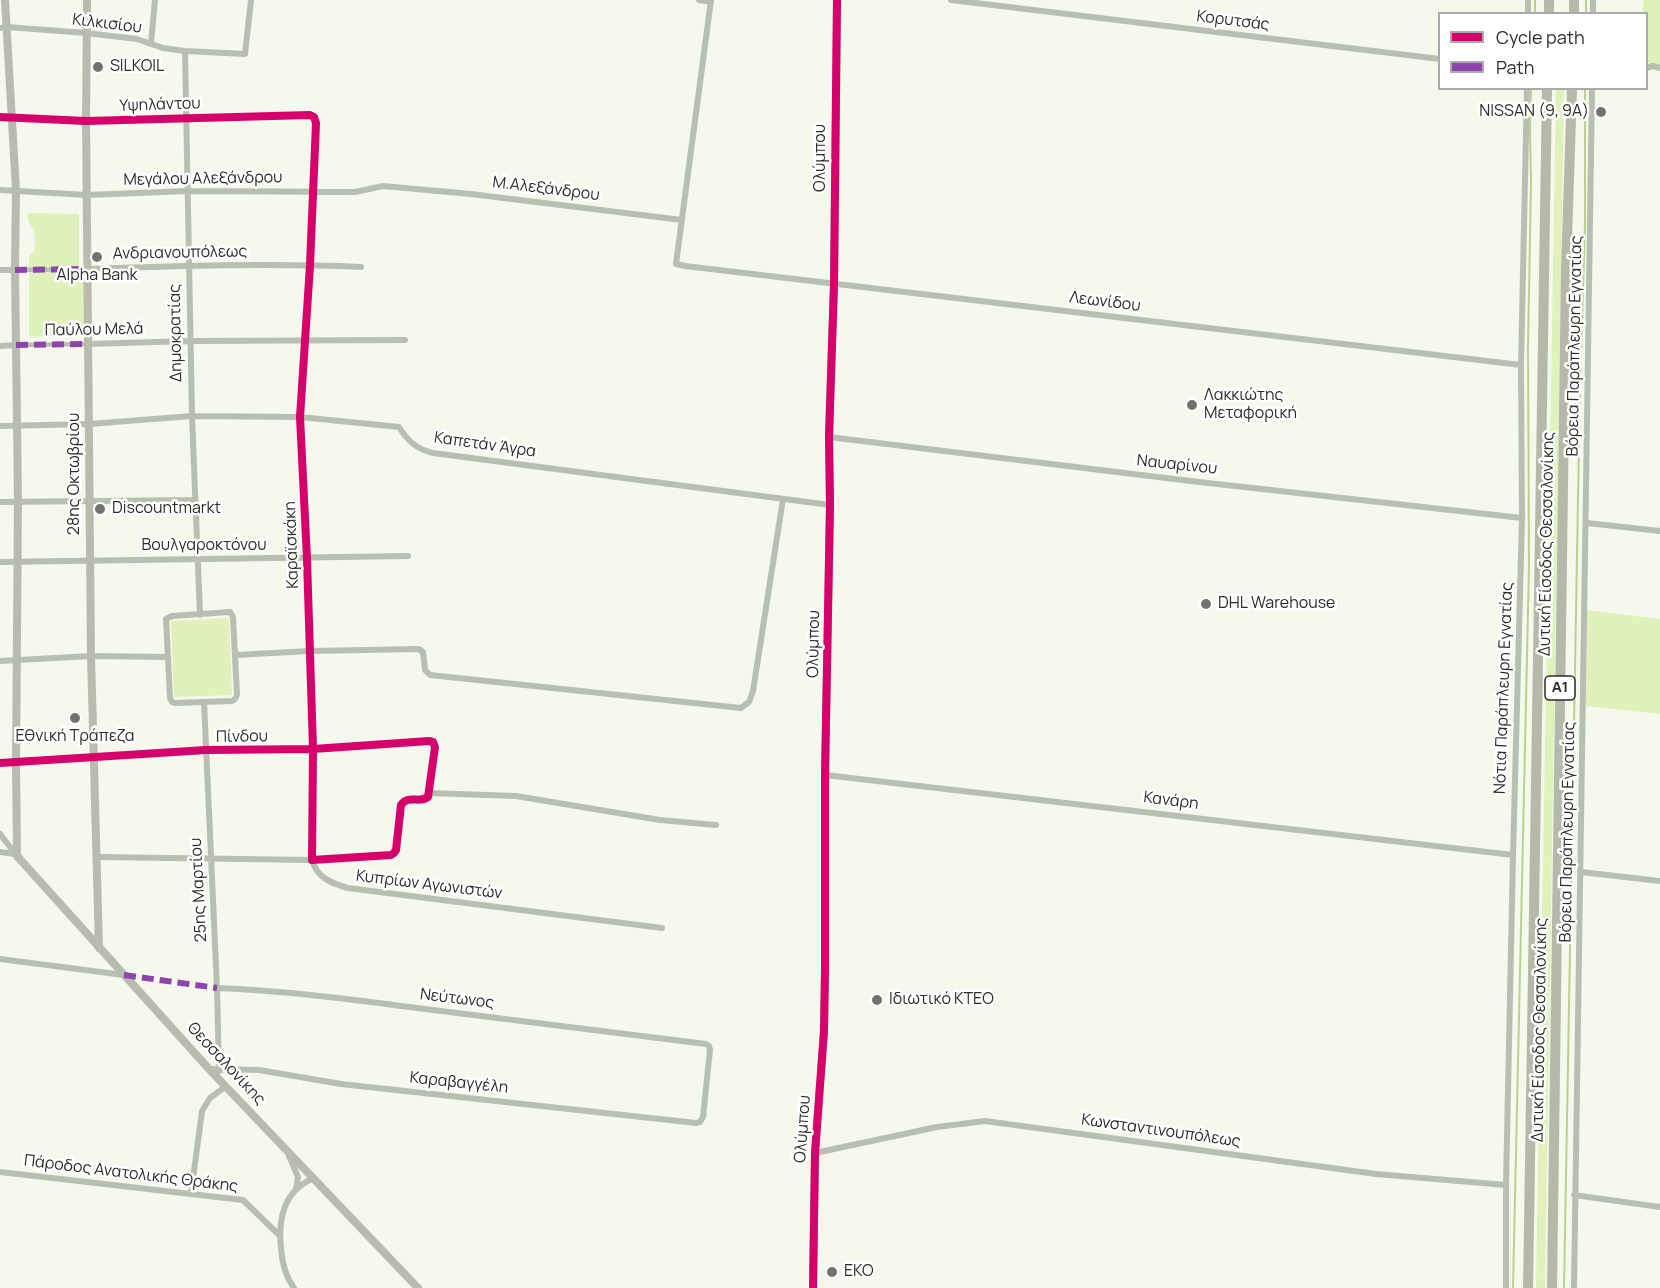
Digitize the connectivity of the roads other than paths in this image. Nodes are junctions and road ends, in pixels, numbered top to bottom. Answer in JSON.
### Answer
{"nodes":[{"id":1,"x":5,"y":0,"type":"edge"},
{"id":2,"x":87,"y":0,"type":"edge"},
{"id":3,"x":155,"y":0,"type":"edge"},
{"id":4,"x":251,"y":0,"type":"edge"},
{"id":5,"x":699,"y":0,"type":"edge"},
{"id":6,"x":837,"y":0,"type":"edge"},
{"id":7,"x":951,"y":0,"type":"edge"},
{"id":8,"x":711,"y":1,"type":"edge"},
{"id":9,"x":4,"y":28,"type":"edge"},
{"id":10,"x":86,"y":33,"type":"junction"},
{"id":11,"x":151,"y":44,"type":"junction"},
{"id":12,"x":185,"y":51,"type":"junction"},
{"id":13,"x":1438,"y":59,"type":"edge"},
{"id":14,"x":1527,"y":90,"type":"edge"},
{"id":15,"x":1547,"y":90,"type":"edge"},
{"id":16,"x":1572,"y":90,"type":"edge"},
{"id":17,"x":1592,"y":90,"type":"edge"},
{"id":18,"x":0,"y":117,"type":"edge"},
{"id":19,"x":12,"y":117,"type":"junction"},
{"id":20,"x":187,"y":118,"type":"junction"},
{"id":21,"x":86,"y":121,"type":"junction"},
{"id":22,"x":316,"y":123,"type":"joint"},
{"id":23,"x":405,"y":188,"type":"joint"},
{"id":24,"x":0,"y":190,"type":"edge"},
{"id":25,"x":16,"y":190,"type":"junction"},
{"id":26,"x":188,"y":191,"type":"junction"},
{"id":27,"x":313,"y":191,"type":"junction"},
{"id":28,"x":87,"y":195,"type":"junction"},
{"id":29,"x":682,"y":220,"type":"junction"},
{"id":30,"x":310,"y":265,"type":"junction"},
{"id":31,"x":189,"y":266,"type":"junction"},
{"id":32,"x":362,"y":267,"type":"dead end"},
{"id":33,"x":87,"y":269,"type":"junction"},
{"id":34,"x":0,"y":270,"type":"edge"},
{"id":35,"x":15,"y":270,"type":"junction"},
{"id":36,"x":834,"y":284,"type":"junction"},
{"id":37,"x":405,"y":340,"type":"dead end"},
{"id":38,"x":190,"y":341,"type":"junction"},
{"id":39,"x":304,"y":341,"type":"junction"},
{"id":40,"x":88,"y":344,"type":"junction"},
{"id":41,"x":16,"y":345,"type":"junction"},
{"id":42,"x":0,"y":346,"type":"edge"},
{"id":43,"x":1521,"y":365,"type":"junction"},
{"id":44,"x":192,"y":416,"type":"junction"},
{"id":45,"x":300,"y":417,"type":"junction"},
{"id":46,"x":89,"y":424,"type":"junction"},
{"id":47,"x":17,"y":425,"type":"junction"},
{"id":48,"x":0,"y":426,"type":"edge"},
{"id":49,"x":829,"y":437,"type":"junction"},
{"id":50,"x":783,"y":499,"type":"junction"},
{"id":51,"x":194,"y":500,"type":"junction"},
{"id":52,"x":18,"y":501,"type":"junction"},
{"id":53,"x":90,"y":501,"type":"junction"},
{"id":54,"x":0,"y":502,"type":"edge"},
{"id":55,"x":830,"y":505,"type":"junction"},
{"id":56,"x":1522,"y":518,"type":"junction"},
{"id":57,"x":1587,"y":523,"type":"junction"},
{"id":58,"x":1660,"y":531,"type":"edge"},
{"id":59,"x":408,"y":556,"type":"dead end"},
{"id":60,"x":307,"y":559,"type":"junction"},
{"id":61,"x":197,"y":560,"type":"junction"},
{"id":62,"x":90,"y":561,"type":"junction"},
{"id":63,"x":0,"y":562,"type":"edge"},
{"id":64,"x":18,"y":562,"type":"junction"},
{"id":65,"x":200,"y":615,"type":"junction"},
{"id":66,"x":310,"y":651,"type":"junction"},
{"id":67,"x":235,"y":655,"type":"junction"},
{"id":68,"x":92,"y":656,"type":"junction"},
{"id":69,"x":168,"y":657,"type":"junction"},
{"id":70,"x":17,"y":660,"type":"junction"},
{"id":71,"x":0,"y":661,"type":"edge"},
{"id":72,"x":204,"y":702,"type":"junction"},
{"id":73,"x":313,"y":749,"type":"junction"},
{"id":74,"x":206,"y":750,"type":"junction"},
{"id":75,"x":94,"y":756,"type":"junction"},
{"id":76,"x":0,"y":763,"type":"edge"},
{"id":77,"x":16,"y":763,"type":"junction"},
{"id":78,"x":825,"y":775,"type":"junction"},
{"id":79,"x":429,"y":793,"type":"junction"},
{"id":80,"x":716,"y":825,"type":"dead end"},
{"id":81,"x":0,"y":834,"type":"edge"},
{"id":82,"x":0,"y":852,"type":"edge"},
{"id":83,"x":16,"y":855,"type":"junction"},
{"id":84,"x":1513,"y":855,"type":"junction"},
{"id":85,"x":97,"y":857,"type":"junction"},
{"id":86,"x":211,"y":858,"type":"junction"},
{"id":87,"x":312,"y":860,"type":"junction"},
{"id":88,"x":1581,"y":872,"type":"junction"},
{"id":89,"x":1660,"y":881,"type":"edge"},
{"id":90,"x":662,"y":928,"type":"dead end"},
{"id":91,"x":99,"y":948,"type":"junction"},
{"id":92,"x":0,"y":959,"type":"edge"},
{"id":93,"x":124,"y":975,"type":"junction"},
{"id":94,"x":217,"y":988,"type":"junction"},
{"id":95,"x":215,"y":1072,"type":"junction"},
{"id":96,"x":226,"y":1086,"type":"junction"},
{"id":97,"x":703,"y":1117,"type":"joint"},
{"id":98,"x":286,"y":1149,"type":"junction"},
{"id":99,"x":814,"y":1153,"type":"junction"},
{"id":100,"x":0,"y":1172,"type":"edge"},
{"id":101,"x":314,"y":1178,"type":"junction"},
{"id":102,"x":1506,"y":1185,"type":"junction"},
{"id":103,"x":296,"y":1189,"type":"junction"},
{"id":104,"x":191,"y":1194,"type":"junction"},
{"id":105,"x":1574,"y":1195,"type":"junction"},
{"id":106,"x":1660,"y":1207,"type":"edge"},
{"id":107,"x":280,"y":1236,"type":"junction"},
{"id":108,"x":294,"y":1288,"type":"edge"},
{"id":109,"x":418,"y":1288,"type":"edge"},
{"id":110,"x":813,"y":1288,"type":"edge"},
{"id":111,"x":1506,"y":1288,"type":"edge"},
{"id":112,"x":1528,"y":1288,"type":"edge"},
{"id":113,"x":1552,"y":1288,"type":"edge"},
{"id":114,"x":1574,"y":1288,"type":"edge"}],
"edges":[{"from":1,"to":9,"type":"main road"},
{"from":2,"to":10,"type":"main road","name":"28ης Οκτωβρίου"},
{"from":3,"to":11,"type":"street"},
{"from":4,"to":12,"type":"street","name":"Κιλκισίου"},
{"from":5,"to":8,"type":"street"},
{"from":6,"to":36,"type":"street","name":"Ολύμπου"},
{"from":7,"to":13,"type":"street","name":"Κορυτσάς"},
{"from":8,"to":29,"type":"street"},
{"from":9,"to":10,"type":"street","name":"Κιλκισίου"},
{"from":9,"to":19,"type":"main road"},
{"from":10,"to":11,"type":"street","name":"Κιλκισίου"},
{"from":10,"to":21,"type":"main road","name":"28ης Οκτωβρίου"},
{"from":11,"to":12,"type":"street","name":"Κιλκισίου"},
{"from":12,"to":20,"type":"street","name":"Δημοκρατίας"},
{"from":14,"to":43,"type":"street","name":"Νότια Παράπλευρη Εγνατίας"},
{"from":15,"to":112,"type":"highway","name":"Δυτική Είσοδος Θεσσαλονίκης","number":"Α1"},
{"from":16,"to":113,"type":"highway","name":"Δυτική Είσοδος Θεσσαλονίκης","number":"Α1"},
{"from":17,"to":57,"type":"street","name":"Βόρεια Παράπλευρη Εγνατίας"},
{"from":18,"to":19,"type":"street","name":"Υψηλάντου"},
{"from":19,"to":21,"type":"street","name":"Υψηλάντου"},
{"from":19,"to":25,"type":"main road"},
{"from":20,"to":21,"type":"street","name":"Υψηλάντου"},
{"from":20,"to":22,"type":"street","name":"Υψηλάντου"},
{"from":20,"to":26,"type":"street","name":"Δημοκρατίας"},
{"from":21,"to":28,"type":"main road","name":"28ης Οκτωβρίου"},
{"from":22,"to":27,"type":"street","name":"Καραϊσκάκη"},
{"from":23,"to":27,"type":"street","name":"Μεγάλου Αλεξάνδρου"},
{"from":23,"to":29,"type":"street","name":"Μ.Αλεξάνδρου"},
{"from":24,"to":25,"type":"street","name":"Μεγάλου Αλεξάνδρου"},
{"from":25,"to":28,"type":"street","name":"Μεγάλου Αλεξάνδρου"},
{"from":25,"to":35,"type":"main road"},
{"from":26,"to":27,"type":"street","name":"Μεγάλου Αλεξάνδρου"},
{"from":26,"to":28,"type":"street","name":"Μεγάλου Αλεξάνδρου"},
{"from":26,"to":31,"type":"street","name":"Δημοκρατίας"},
{"from":27,"to":30,"type":"street","name":"Καραϊσκάκη"},
{"from":28,"to":33,"type":"main road","name":"28ης Οκτωβρίου"},
{"from":29,"to":36,"type":"street","name":"Λεωνίδου"},
{"from":30,"to":31,"type":"street","name":"Ανδριανουπόλεως"},
{"from":30,"to":32,"type":"street","name":"Ανδριανουπόλεως"},
{"from":30,"to":39,"type":"street","name":"Καραϊσκάκη"},
{"from":31,"to":33,"type":"street","name":"Ανδριανουπόλεως"},
{"from":31,"to":38,"type":"street","name":"Δημοκρατίας"},
{"from":33,"to":35,"type":"street","name":"Ανδριανουπόλεως"},
{"from":33,"to":40,"type":"main road","name":"28ης Οκτωβρίου"},
{"from":34,"to":35,"type":"street","name":"Ανδριανουπόλεως"},
{"from":35,"to":41,"type":"main road"},
{"from":36,"to":43,"type":"street","name":"Λεωνίδου"},
{"from":36,"to":49,"type":"street","name":"Ολύμπου"},
{"from":37,"to":39,"type":"street","name":"Παύλου Μελά"},
{"from":38,"to":39,"type":"street","name":"Παύλου Μελά"},
{"from":38,"to":40,"type":"street","name":"Παύλου Μελά"},
{"from":38,"to":44,"type":"street","name":"Δημοκρατίας"},
{"from":39,"to":45,"type":"street","name":"Καραϊσκάκη"},
{"from":40,"to":41,"type":"street","name":"Παύλου Μελά"},
{"from":40,"to":46,"type":"main road","name":"28ης Οκτωβρίου"},
{"from":41,"to":42,"type":"street","name":"Παύλου Μελά"},
{"from":41,"to":47,"type":"main road"},
{"from":43,"to":56,"type":"street","name":"Νότια Παράπλευρη Εγνατίας"},
{"from":44,"to":45,"type":"street","name":"Καπετάν Άγρα"},
{"from":44,"to":46,"type":"street","name":"Καπετάν Άγρα"},
{"from":44,"to":51,"type":"street","name":"Δημοκρατίας"},
{"from":45,"to":50,"type":"street","name":"Καπετάν Άγρα"},
{"from":45,"to":60,"type":"street","name":"Καραϊσκάκη"},
{"from":46,"to":47,"type":"street","name":"Καπετάν Άγρα"},
{"from":46,"to":53,"type":"main road","name":"28ης Οκτωβρίου"},
{"from":47,"to":48,"type":"street","name":"Καπετάν Άγρα"},
{"from":47,"to":52,"type":"main road"},
{"from":49,"to":55,"type":"street","name":"Ολύμπου"},
{"from":49,"to":56,"type":"street","name":"Ναυαρίνου"},
{"from":50,"to":55,"type":"street","name":"Καπετάν Άγρα"},
{"from":50,"to":66,"type":"street"},
{"from":51,"to":53,"type":"street"},
{"from":51,"to":61,"type":"street","name":"Δημοκρατίας"},
{"from":52,"to":53,"type":"street"},
{"from":52,"to":54,"type":"street"},
{"from":52,"to":64,"type":"main road"},
{"from":53,"to":62,"type":"main road","name":"28ης Οκτωβρίου"},
{"from":55,"to":78,"type":"street","name":"Ολύμπου"},
{"from":56,"to":84,"type":"street","name":"Νότια Παράπλευρη Εγνατίας"},
{"from":57,"to":58,"type":"street"},
{"from":57,"to":88,"type":"street","name":"Βόρεια Παράπλευρη Εγνατίας"},
{"from":59,"to":60,"type":"street","name":"Βουλγαροκτόνου"},
{"from":60,"to":61,"type":"street","name":"Βουλγαροκτόνου"},
{"from":60,"to":66,"type":"street","name":"Καραϊσκάκη"},
{"from":61,"to":62,"type":"street","name":"Βουλγαροκτόνου"},
{"from":61,"to":65,"type":"street","name":"Δημοκρατίας"},
{"from":62,"to":64,"type":"street","name":"Βουλγαροκτόνου"},
{"from":62,"to":68,"type":"main road","name":"28ης Οκτωβρίου"},
{"from":63,"to":64,"type":"street","name":"Βουλγαροκτόνου"},
{"from":64,"to":70,"type":"main road"},
{"from":65,"to":67,"type":"street"},
{"from":65,"to":69,"type":"street"},
{"from":66,"to":67,"type":"street"},
{"from":66,"to":73,"type":"street","name":"Καραϊσκάκη"},
{"from":67,"to":72,"type":"street"},
{"from":68,"to":69,"type":"street"},
{"from":68,"to":70,"type":"street"},
{"from":68,"to":75,"type":"main road","name":"28ης Οκτωβρίου"},
{"from":69,"to":72,"type":"street"},
{"from":70,"to":71,"type":"street"},
{"from":70,"to":77,"type":"main road"},
{"from":72,"to":74,"type":"street","name":"25ης Μαρτίου"},
{"from":73,"to":74,"type":"street","name":"Πίνδου"},
{"from":73,"to":79,"type":"street","name":"Πίνδου"},
{"from":73,"to":87,"type":"street","name":"Καραϊσκάκη"},
{"from":74,"to":75,"type":"street","name":"Πίνδου"},
{"from":74,"to":86,"type":"street","name":"25ης Μαρτίου"},
{"from":75,"to":77,"type":"street","name":"Πίνδου"},
{"from":75,"to":85,"type":"main road","name":"28ης Οκτωβρίου"},
{"from":76,"to":77,"type":"street","name":"Πίνδου"},
{"from":77,"to":83,"type":"main road"},
{"from":78,"to":84,"type":"street","name":"Κανάρη"},
{"from":78,"to":99,"type":"street","name":"Ολύμπου"},
{"from":79,"to":80,"type":"street"},
{"from":79,"to":87,"type":"street"},
{"from":81,"to":83,"type":"street"},
{"from":82,"to":83,"type":"street"},
{"from":83,"to":91,"type":"main road","name":"Θεσσαλονίκης"},
{"from":84,"to":102,"type":"street","name":"Νότια Παράπλευρη Εγνατίας"},
{"from":85,"to":86,"type":"street"},
{"from":85,"to":91,"type":"main road","name":"28ης Οκτωβρίου"},
{"from":86,"to":87,"type":"street"},
{"from":86,"to":94,"type":"street","name":"25ης Μαρτίου"},
{"from":87,"to":90,"type":"street","name":"Κυπρίων Αγωνιστών"},
{"from":88,"to":89,"type":"street"},
{"from":88,"to":105,"type":"street","name":"Βόρεια Παράπλευρη Εγνατίας"},
{"from":91,"to":93,"type":"main road","name":"Θεσσαλονίκης"},
{"from":92,"to":93,"type":"street"},
{"from":93,"to":95,"type":"main road","name":"Θεσσαλονίκης"},
{"from":94,"to":95,"type":"street","name":"25ης Μαρτίου"},
{"from":94,"to":97,"type":"street","name":"Νεύτωνος"},
{"from":95,"to":96,"type":"main road","name":"Θεσσαλονίκης"},
{"from":95,"to":97,"type":"street","name":"Καραβαγγέλη"},
{"from":96,"to":98,"type":"main road","name":"Θεσσαλονίκης"},
{"from":96,"to":104,"type":"street"},
{"from":98,"to":101,"type":"main road","name":"Θεσσαλονίκης"},
{"from":98,"to":103,"type":"street"},
{"from":99,"to":102,"type":"street","name":"Κωνσταντινουπόλεως"},
{"from":99,"to":110,"type":"street","name":"Ολύμπου"},
{"from":100,"to":104,"type":"street","name":"Πάροδος Ανατολικής Θράκης"},
{"from":101,"to":103,"type":"street"},
{"from":101,"to":109,"type":"main road","name":"Θεσσαλονίκης"},
{"from":102,"to":111,"type":"street","name":"Νότια Παράπλευρη Εγνατίας"},
{"from":103,"to":107,"type":"street"},
{"from":104,"to":107,"type":"street","name":"Πάροδος Ανατολικής Θράκης"},
{"from":105,"to":106,"type":"street"},
{"from":105,"to":114,"type":"street","name":"Βόρεια Παράπλευρη Εγνατίας"},
{"from":107,"to":108,"type":"street"}]}
